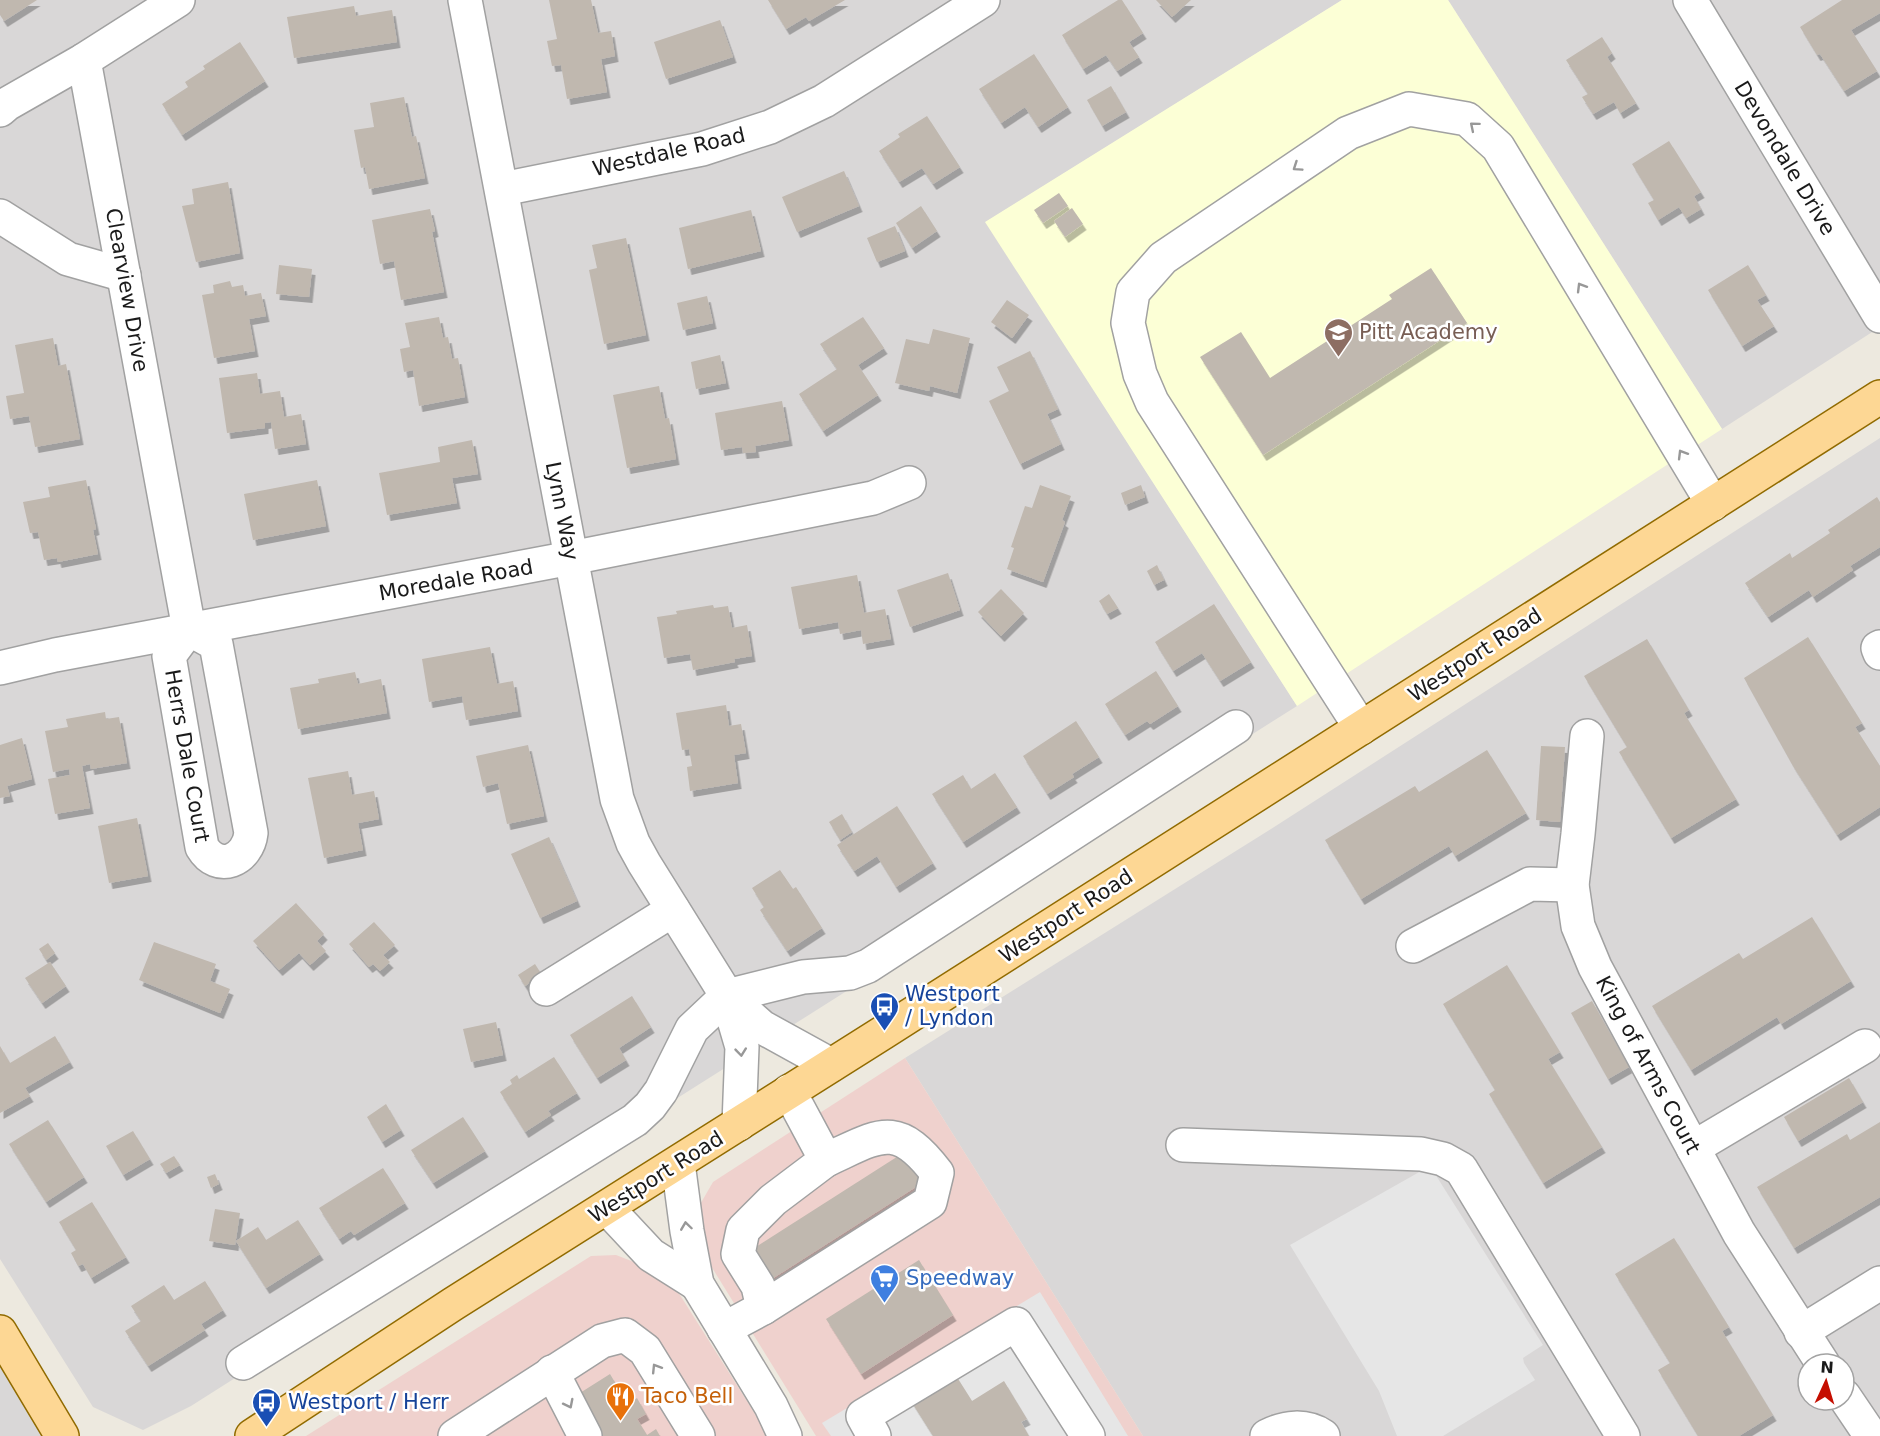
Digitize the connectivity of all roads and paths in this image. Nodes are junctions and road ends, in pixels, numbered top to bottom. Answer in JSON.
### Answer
{"nodes":[{"id":1,"x":178,"y":0,"type":"edge"},
{"id":2,"x":465,"y":0,"type":"edge"},
{"id":3,"x":983,"y":0,"type":"edge"},
{"id":4,"x":1690,"y":0,"type":"edge"},
{"id":5,"x":84,"y":60,"type":"junction"},
{"id":6,"x":0,"y":110,"type":"edge"},
{"id":7,"x":502,"y":189,"type":"junction"},
{"id":8,"x":0,"y":216,"type":"edge"},
{"id":9,"x":1869,"y":273,"type":"edge"},
{"id":10,"x":124,"y":275,"type":"junction"},
{"id":11,"x":1880,"y":316,"type":"edge"},
{"id":12,"x":1880,"y":397,"type":"edge"},
{"id":13,"x":909,"y":483,"type":"dead end"},
{"id":14,"x":1713,"y":504,"type":"junction"},
{"id":15,"x":571,"y":558,"type":"junction"},
{"id":16,"x":189,"y":629,"type":"junction"},
{"id":17,"x":1880,"y":647,"type":"edge"},
{"id":18,"x":1880,"y":653,"type":"edge"},
{"id":19,"x":0,"y":668,"type":"edge"},
{"id":20,"x":1236,"y":727,"type":"dead end"},
{"id":21,"x":1361,"y":728,"type":"junction"},
{"id":22,"x":1587,"y":736,"type":"dead end"},
{"id":23,"x":1572,"y":885,"type":"junction"},
{"id":24,"x":673,"y":910,"type":"junction"},
{"id":25,"x":1413,"y":946,"type":"dead end"},
{"id":26,"x":546,"y":989,"type":"dead end"},
{"id":27,"x":727,"y":996,"type":"junction"},
{"id":28,"x":1865,"y":1046,"type":"dead end"},
{"id":29,"x":831,"y":1065,"type":"junction"},
{"id":30,"x":789,"y":1091,"type":"junction"},
{"id":31,"x":739,"y":1124,"type":"junction"},
{"id":32,"x":1183,"y":1144,"type":"dead end"},
{"id":33,"x":1693,"y":1148,"type":"junction"},
{"id":34,"x":826,"y":1160,"type":"junction"},
{"id":35,"x":678,"y":1163,"type":"junction"},
{"id":36,"x":607,"y":1208,"type":"junction"},
{"id":37,"x":1880,"y":1283,"type":"edge"},
{"id":38,"x":697,"y":1284,"type":"junction"},
{"id":39,"x":763,"y":1308,"type":"junction"},
{"id":40,"x":724,"y":1329,"type":"junction"},
{"id":41,"x":0,"y":1332,"type":"edge"},
{"id":42,"x":1802,"y":1332,"type":"junction"},
{"id":43,"x":1815,"y":1352,"type":"edge"},
{"id":44,"x":243,"y":1363,"type":"dead end"},
{"id":45,"x":552,"y":1372,"type":"junction"},
{"id":46,"x":1855,"y":1412,"type":"edge"},
{"id":47,"x":62,"y":1436,"type":"edge"},
{"id":48,"x":252,"y":1436,"type":"edge"},
{"id":49,"x":455,"y":1436,"type":"edge"},
{"id":50,"x":585,"y":1436,"type":"edge"},
{"id":51,"x":698,"y":1436,"type":"edge"},
{"id":52,"x":785,"y":1436,"type":"edge"},
{"id":53,"x":874,"y":1436,"type":"edge"},
{"id":54,"x":1089,"y":1436,"type":"edge"},
{"id":55,"x":1267,"y":1436,"type":"edge"},
{"id":56,"x":1323,"y":1436,"type":"edge"},
{"id":57,"x":1623,"y":1436,"type":"edge"},
{"id":58,"x":1871,"y":1436,"type":"edge"}],
"edges":[{"from":1,"to":5,"type":"street"},
{"from":2,"to":7,"type":"street","name":"Lynn Way"},
{"from":3,"to":7,"type":"street","name":"Westdale Road"},
{"from":4,"to":9,"type":"street","name":"Devondale Drive"},
{"from":5,"to":6,"type":"street"},
{"from":5,"to":10,"type":"street","name":"Clearview Drive"},
{"from":7,"to":15,"type":"street","name":"Lynn Way"},
{"from":8,"to":10,"type":"street"},
{"from":9,"to":11,"type":"street","name":"Devondale Drive"},
{"from":10,"to":16,"type":"street","name":"Clearview Drive"},
{"from":12,"to":14,"type":"main road","name":"Westport Road"},
{"from":13,"to":15,"type":"street","name":"Moredale Road"},
{"from":14,"to":21,"type":"main road","name":"Westport Road"},
{"from":14,"to":21,"type":"street","one_way":true},
{"from":15,"to":16,"type":"street","name":"Moredale Road"},
{"from":15,"to":24,"type":"street","name":"Lynn Way"},
{"from":16,"to":16,"type":"street","name":"Herrs Dale Court"},
{"from":16,"to":19,"type":"street","name":"Moredale Road"},
{"from":17,"to":18,"type":"street"},
{"from":20,"to":27,"type":"street"},
{"from":21,"to":29,"type":"main road","name":"Westport Road"},
{"from":22,"to":23,"type":"street","name":"King of Arms Court"},
{"from":23,"to":25,"type":"street"},
{"from":23,"to":33,"type":"street","name":"King of Arms Court"},
{"from":24,"to":26,"type":"street"},
{"from":24,"to":27,"type":"street","name":"Lynn Way"},
{"from":27,"to":29,"type":"street","name":"Lynn Way"},
{"from":27,"to":31,"type":"street","name":"Lynn Way","one_way":true},
{"from":27,"to":44,"type":"street"},
{"from":28,"to":33,"type":"street"},
{"from":29,"to":30,"type":"main road","name":"Westport Road"},
{"from":30,"to":31,"type":"main road","name":"Westport Road"},
{"from":30,"to":34,"type":"street"},
{"from":31,"to":35,"type":"main road","name":"Westport Road"},
{"from":32,"to":57,"type":"street"},
{"from":33,"to":42,"type":"street","name":"King of Arms Court"},
{"from":34,"to":39,"type":"street"},
{"from":34,"to":39,"type":"street"},
{"from":35,"to":36,"type":"main road","name":"Westport Road"},
{"from":38,"to":35,"type":"street","one_way":true},
{"from":36,"to":38,"type":"street"},
{"from":36,"to":48,"type":"main road","name":"Westport Road"},
{"from":37,"to":42,"type":"street"},
{"from":38,"to":40,"type":"street"},
{"from":39,"to":40,"type":"street"},
{"from":40,"to":52,"type":"street"},
{"from":41,"to":47,"type":"main road"},
{"from":42,"to":43,"type":"street","name":"King of Arms Court"},
{"from":45,"to":49,"type":"street"},
{"from":45,"to":50,"type":"street","one_way":true},
{"from":51,"to":45,"type":"street","one_way":true},
{"from":46,"to":58,"type":"street"},
{"from":53,"to":54,"type":"street"},
{"from":55,"to":56,"type":"street"}]}
